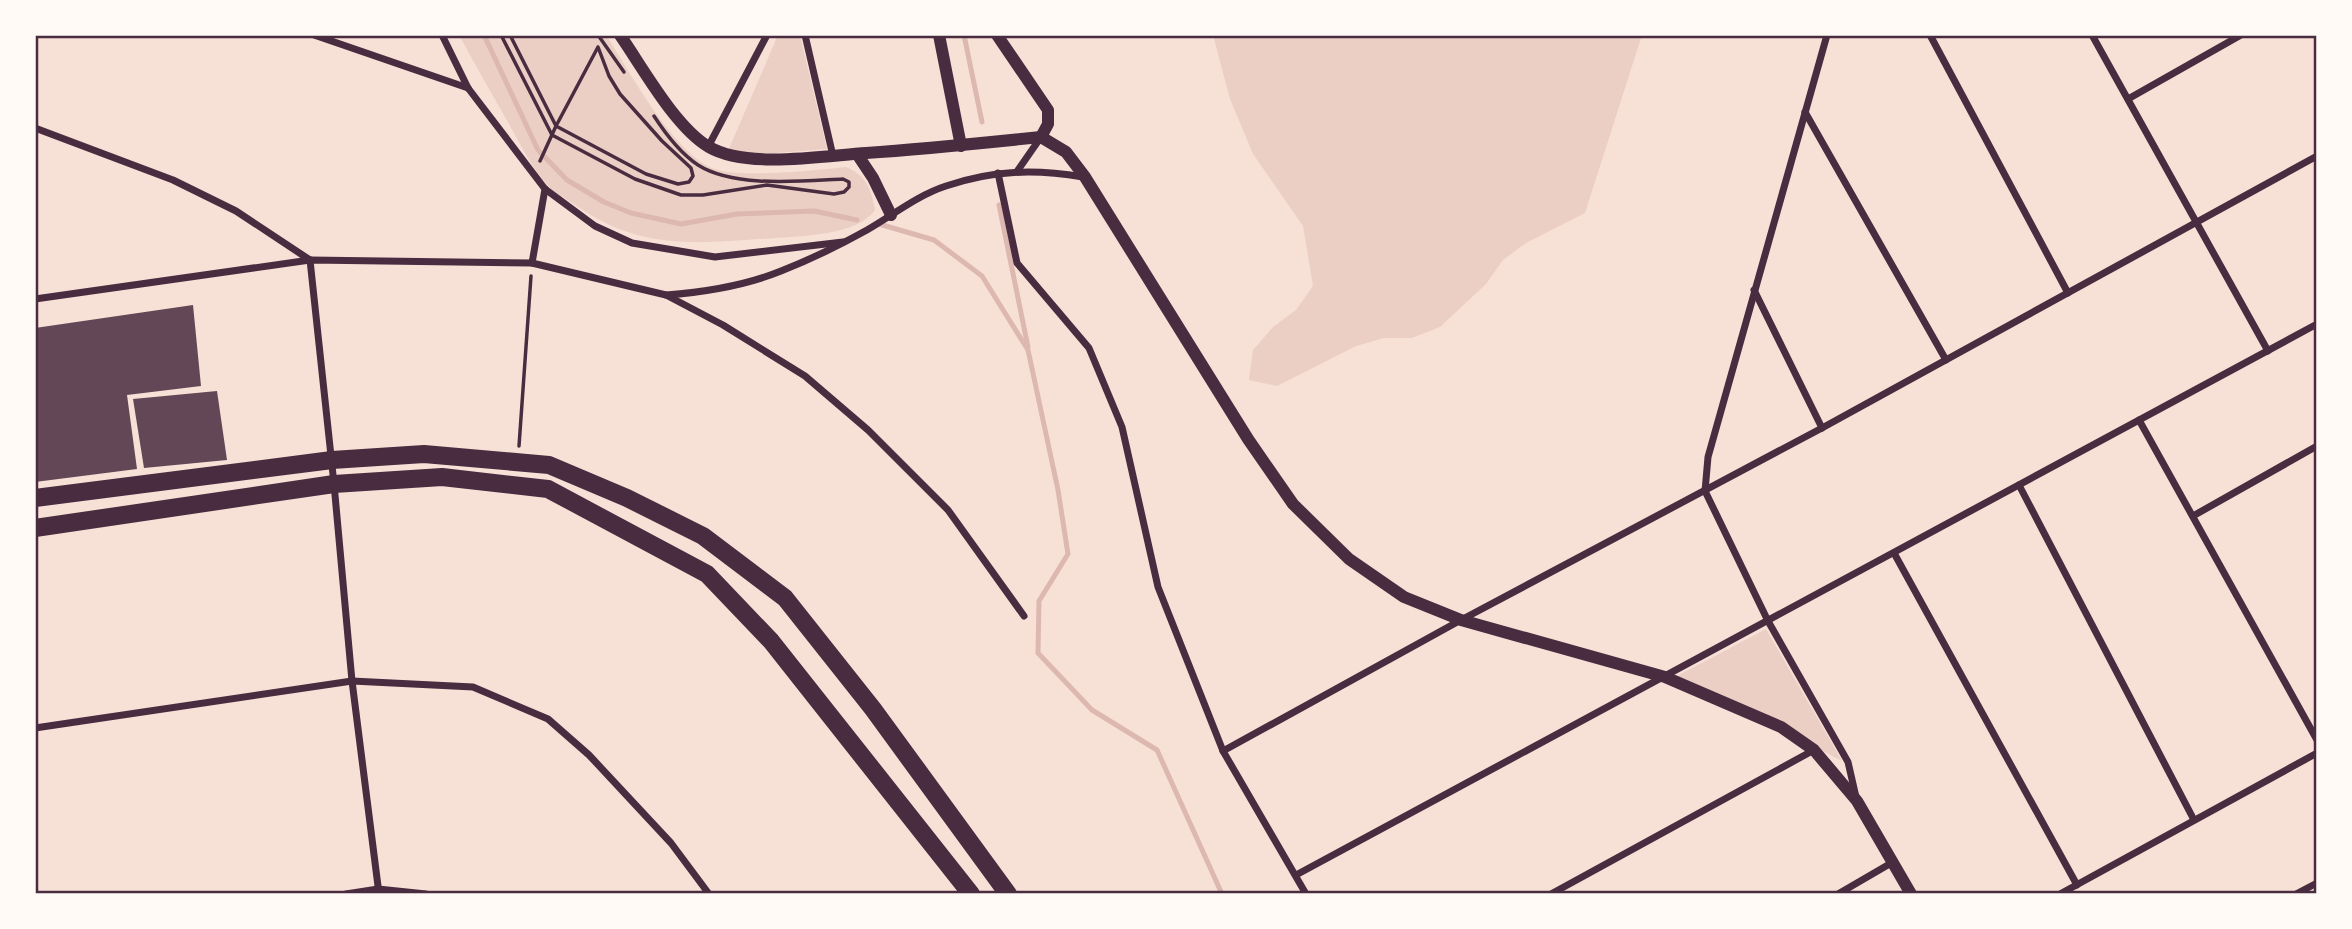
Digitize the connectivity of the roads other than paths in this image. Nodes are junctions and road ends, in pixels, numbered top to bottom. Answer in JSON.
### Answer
{"nodes":[{"id":1,"x":314,"y":35,"type":"edge"},
{"id":2,"x":442,"y":35,"type":"edge"},
{"id":3,"x":620,"y":35,"type":"edge"},
{"id":4,"x":767,"y":35,"type":"edge"},
{"id":5,"x":805,"y":35,"type":"edge"},
{"id":6,"x":939,"y":35,"type":"edge"},
{"id":7,"x":997,"y":35,"type":"edge"},
{"id":8,"x":1827,"y":35,"type":"edge"},
{"id":9,"x":1930,"y":35,"type":"edge"},
{"id":10,"x":2092,"y":35,"type":"edge"},
{"id":11,"x":2241,"y":35,"type":"edge"},
{"id":12,"x":468,"y":88,"type":"junction"},
{"id":13,"x":2128,"y":99,"type":"junction"},
{"id":14,"x":1805,"y":112,"type":"junction"},
{"id":15,"x":35,"y":128,"type":"edge"},
{"id":16,"x":1041,"y":137,"type":"junction"},
{"id":17,"x":708,"y":146,"type":"junction"},
{"id":18,"x":961,"y":146,"type":"junction"},
{"id":19,"x":857,"y":154,"type":"junction"},
{"id":20,"x":833,"y":156,"type":"junction"},
{"id":21,"x":2317,"y":156,"type":"edge"},
{"id":22,"x":1018,"y":170,"type":"junction"},
{"id":23,"x":998,"y":173,"type":"junction"},
{"id":24,"x":1085,"y":177,"type":"junction"},
{"id":25,"x":545,"y":189,"type":"junction"},
{"id":26,"x":891,"y":215,"type":"junction"},
{"id":27,"x":2196,"y":221,"type":"junction"},
{"id":28,"x":843,"y":242,"type":"junction"},
{"id":29,"x":310,"y":260,"type":"junction"},
{"id":30,"x":531,"y":263,"type":"junction"},
{"id":31,"x":1753,"y":290,"type":"junction"},
{"id":32,"x":2068,"y":293,"type":"junction"},
{"id":33,"x":666,"y":295,"type":"junction"},
{"id":34,"x":35,"y":299,"type":"edge"},
{"id":35,"x":2317,"y":324,"type":"edge"},
{"id":36,"x":2268,"y":351,"type":"junction"},
{"id":37,"x":1946,"y":360,"type":"junction"},
{"id":38,"x":2139,"y":420,"type":"junction"},
{"id":39,"x":1822,"y":428,"type":"junction"},
{"id":40,"x":2317,"y":446,"type":"edge"},
{"id":41,"x":332,"y":460,"type":"junction"},
{"id":42,"x":334,"y":484,"type":"junction"},
{"id":43,"x":2019,"y":485,"type":"junction"},
{"id":44,"x":1705,"y":491,"type":"junction"},
{"id":45,"x":35,"y":498,"type":"edge"},
{"id":46,"x":2193,"y":516,"type":"junction"},
{"id":47,"x":35,"y":528,"type":"edge"},
{"id":48,"x":1894,"y":553,"type":"junction"},
{"id":49,"x":1024,"y":617,"type":"dead end"},
{"id":50,"x":1461,"y":620,"type":"junction"},
{"id":51,"x":1768,"y":621,"type":"junction"},
{"id":52,"x":1665,"y":677,"type":"junction"},
{"id":53,"x":352,"y":681,"type":"junction"},
{"id":54,"x":35,"y":728,"type":"edge"},
{"id":55,"x":2317,"y":740,"type":"edge"},
{"id":56,"x":1814,"y":750,"type":"junction"},
{"id":57,"x":1223,"y":751,"type":"junction"},
{"id":58,"x":2317,"y":753,"type":"edge"},
{"id":59,"x":1857,"y":801,"type":"junction"},
{"id":60,"x":2194,"y":820,"type":"junction"},
{"id":61,"x":1893,"y":862,"type":"junction"},
{"id":62,"x":1296,"y":875,"type":"junction"},
{"id":63,"x":2317,"y":883,"type":"edge"},
{"id":64,"x":2077,"y":885,"type":"junction"},
{"id":65,"x":379,"y":892,"type":"edge"},
{"id":66,"x":346,"y":894,"type":"edge"},
{"id":67,"x":426,"y":894,"type":"edge"},
{"id":68,"x":709,"y":894,"type":"edge"},
{"id":69,"x":971,"y":894,"type":"edge"},
{"id":70,"x":1008,"y":894,"type":"edge"},
{"id":71,"x":1306,"y":894,"type":"edge"},
{"id":72,"x":1551,"y":894,"type":"edge"},
{"id":73,"x":1838,"y":894,"type":"edge"},
{"id":74,"x":1911,"y":894,"type":"edge"},
{"id":75,"x":2060,"y":894,"type":"edge"},
{"id":76,"x":2296,"y":894,"type":"edge"}],
"edges":[{"from":1,"to":12,"type":"street"},
{"from":2,"to":12,"type":"street"},
{"from":3,"to":17,"type":"street"},
{"from":4,"to":17,"type":"street"},
{"from":5,"to":20,"type":"street"},
{"from":6,"to":18,"type":"street"},
{"from":7,"to":16,"type":"street"},
{"from":8,"to":14,"type":"street"},
{"from":9,"to":32,"type":"street"},
{"from":10,"to":13,"type":"street"},
{"from":11,"to":13,"type":"street"},
{"from":12,"to":25,"type":"street"},
{"from":13,"to":27,"type":"street"},
{"from":14,"to":31,"type":"street"},
{"from":14,"to":37,"type":"street"},
{"from":15,"to":29,"type":"street"},
{"from":16,"to":18,"type":"street"},
{"from":16,"to":22,"type":"street"},
{"from":16,"to":24,"type":"street"},
{"from":17,"to":20,"type":"street"},
{"from":18,"to":19,"type":"street"},
{"from":19,"to":20,"type":"street"},
{"from":19,"to":26,"type":"street"},
{"from":21,"to":27,"type":"street"},
{"from":22,"to":23,"type":"street"},
{"from":22,"to":24,"type":"street"},
{"from":23,"to":26,"type":"street"},
{"from":23,"to":57,"type":"street"},
{"from":24,"to":50,"type":"street"},
{"from":25,"to":28,"type":"street"},
{"from":25,"to":30,"type":"street"},
{"from":26,"to":28,"type":"street"},
{"from":27,"to":32,"type":"street"},
{"from":27,"to":36,"type":"street"},
{"from":28,"to":33,"type":"street"},
{"from":29,"to":30,"type":"street"},
{"from":29,"to":34,"type":"street"},
{"from":29,"to":41,"type":"street"},
{"from":30,"to":33,"type":"street"},
{"from":31,"to":39,"type":"street"},
{"from":31,"to":44,"type":"street"},
{"from":32,"to":37,"type":"street"},
{"from":33,"to":49,"type":"street"},
{"from":35,"to":36,"type":"street"},
{"from":36,"to":38,"type":"street"},
{"from":37,"to":39,"type":"street"},
{"from":38,"to":43,"type":"street"},
{"from":38,"to":46,"type":"street"},
{"from":39,"to":44,"type":"street"},
{"from":40,"to":46,"type":"street"},
{"from":41,"to":42,"type":"street"},
{"from":41,"to":45,"type":"main road"},
{"from":41,"to":70,"type":"main road"},
{"from":42,"to":47,"type":"main road"},
{"from":42,"to":53,"type":"street"},
{"from":42,"to":69,"type":"main road"},
{"from":43,"to":48,"type":"street"},
{"from":43,"to":60,"type":"street"},
{"from":44,"to":50,"type":"street"},
{"from":44,"to":51,"type":"street"},
{"from":46,"to":55,"type":"street"},
{"from":48,"to":51,"type":"street"},
{"from":48,"to":64,"type":"street"},
{"from":50,"to":52,"type":"street"},
{"from":50,"to":57,"type":"street"},
{"from":51,"to":52,"type":"street"},
{"from":51,"to":59,"type":"street"},
{"from":52,"to":56,"type":"street"},
{"from":52,"to":62,"type":"street"},
{"from":53,"to":54,"type":"street"},
{"from":53,"to":65,"type":"street"},
{"from":53,"to":68,"type":"street"},
{"from":56,"to":59,"type":"street"},
{"from":56,"to":72,"type":"street"},
{"from":57,"to":62,"type":"street"},
{"from":58,"to":60,"type":"street"},
{"from":59,"to":61,"type":"street"},
{"from":60,"to":64,"type":"street"},
{"from":61,"to":73,"type":"street"},
{"from":61,"to":74,"type":"street"},
{"from":62,"to":71,"type":"street"},
{"from":63,"to":76,"type":"street"},
{"from":64,"to":75,"type":"street"},
{"from":65,"to":66,"type":"street"},
{"from":65,"to":67,"type":"street"}]}
